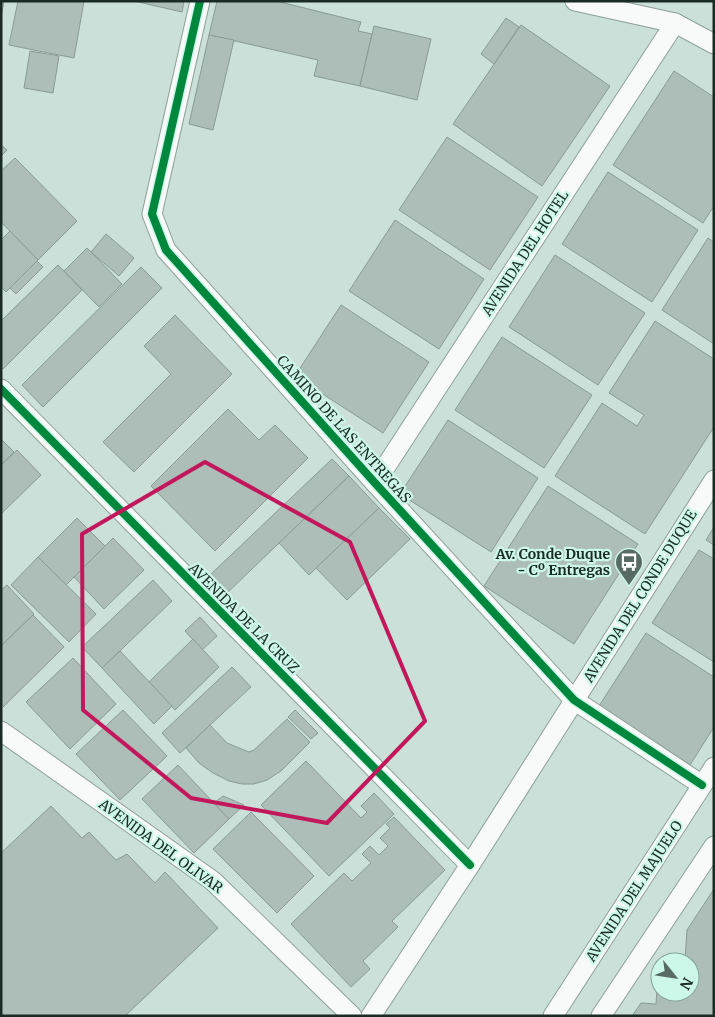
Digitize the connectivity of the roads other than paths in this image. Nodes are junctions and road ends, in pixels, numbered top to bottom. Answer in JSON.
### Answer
{"nodes":[{"id":1,"x":200,"y":1,"type":"edge"},
{"id":2,"x":575,"y":1,"type":"edge"},
{"id":3,"x":675,"y":23,"type":"junction"},
{"id":4,"x":714,"y":44,"type":"edge"},
{"id":5,"x":1,"y":389,"type":"edge"},
{"id":6,"x":714,"y":480,"type":"edge"},
{"id":7,"x":375,"y":483,"type":"junction"},
{"id":8,"x":574,"y":700,"type":"junction"},
{"id":9,"x":1,"y":731,"type":"edge"},
{"id":10,"x":708,"y":780,"type":"edge"},
{"id":11,"x":714,"y":846,"type":"edge"},
{"id":12,"x":470,"y":865,"type":"junction"},
{"id":13,"x":352,"y":1016,"type":"edge"},
{"id":14,"x":371,"y":1016,"type":"edge"},
{"id":15,"x":553,"y":1016,"type":"edge"},
{"id":16,"x":601,"y":1016,"type":"edge"}],
"edges":[{"from":1,"to":7,"type":"street","name":"CAMINO DE LAS ENTREGAS"},
{"from":2,"to":3,"type":"street"},
{"from":3,"to":4,"type":"street"},
{"from":3,"to":7,"type":"street","name":"AVENIDA DEL HOTEL"},
{"from":5,"to":12,"type":"street","name":"AVENIDA DE LA CRUZ"},
{"from":6,"to":8,"type":"street","name":"AVENIDA DEL CONDE DUQUE"},
{"from":7,"to":8,"type":"street","name":"CAMINO DE LAS ENTREGAS"},
{"from":8,"to":10,"type":"street","name":"CAMINO DE LAS ENTREGAS"},
{"from":8,"to":12,"type":"street","name":"AVENIDA DEL CONDE DUQUE"},
{"from":9,"to":13,"type":"street","name":"AVENIDA DEL OLIVAR"},
{"from":10,"to":15,"type":"street","name":"AVENIDA DEL MAJUELO"},
{"from":11,"to":16,"type":"street"},
{"from":12,"to":14,"type":"street","name":"AVENIDA DEL CONDE DUQUE"}]}
